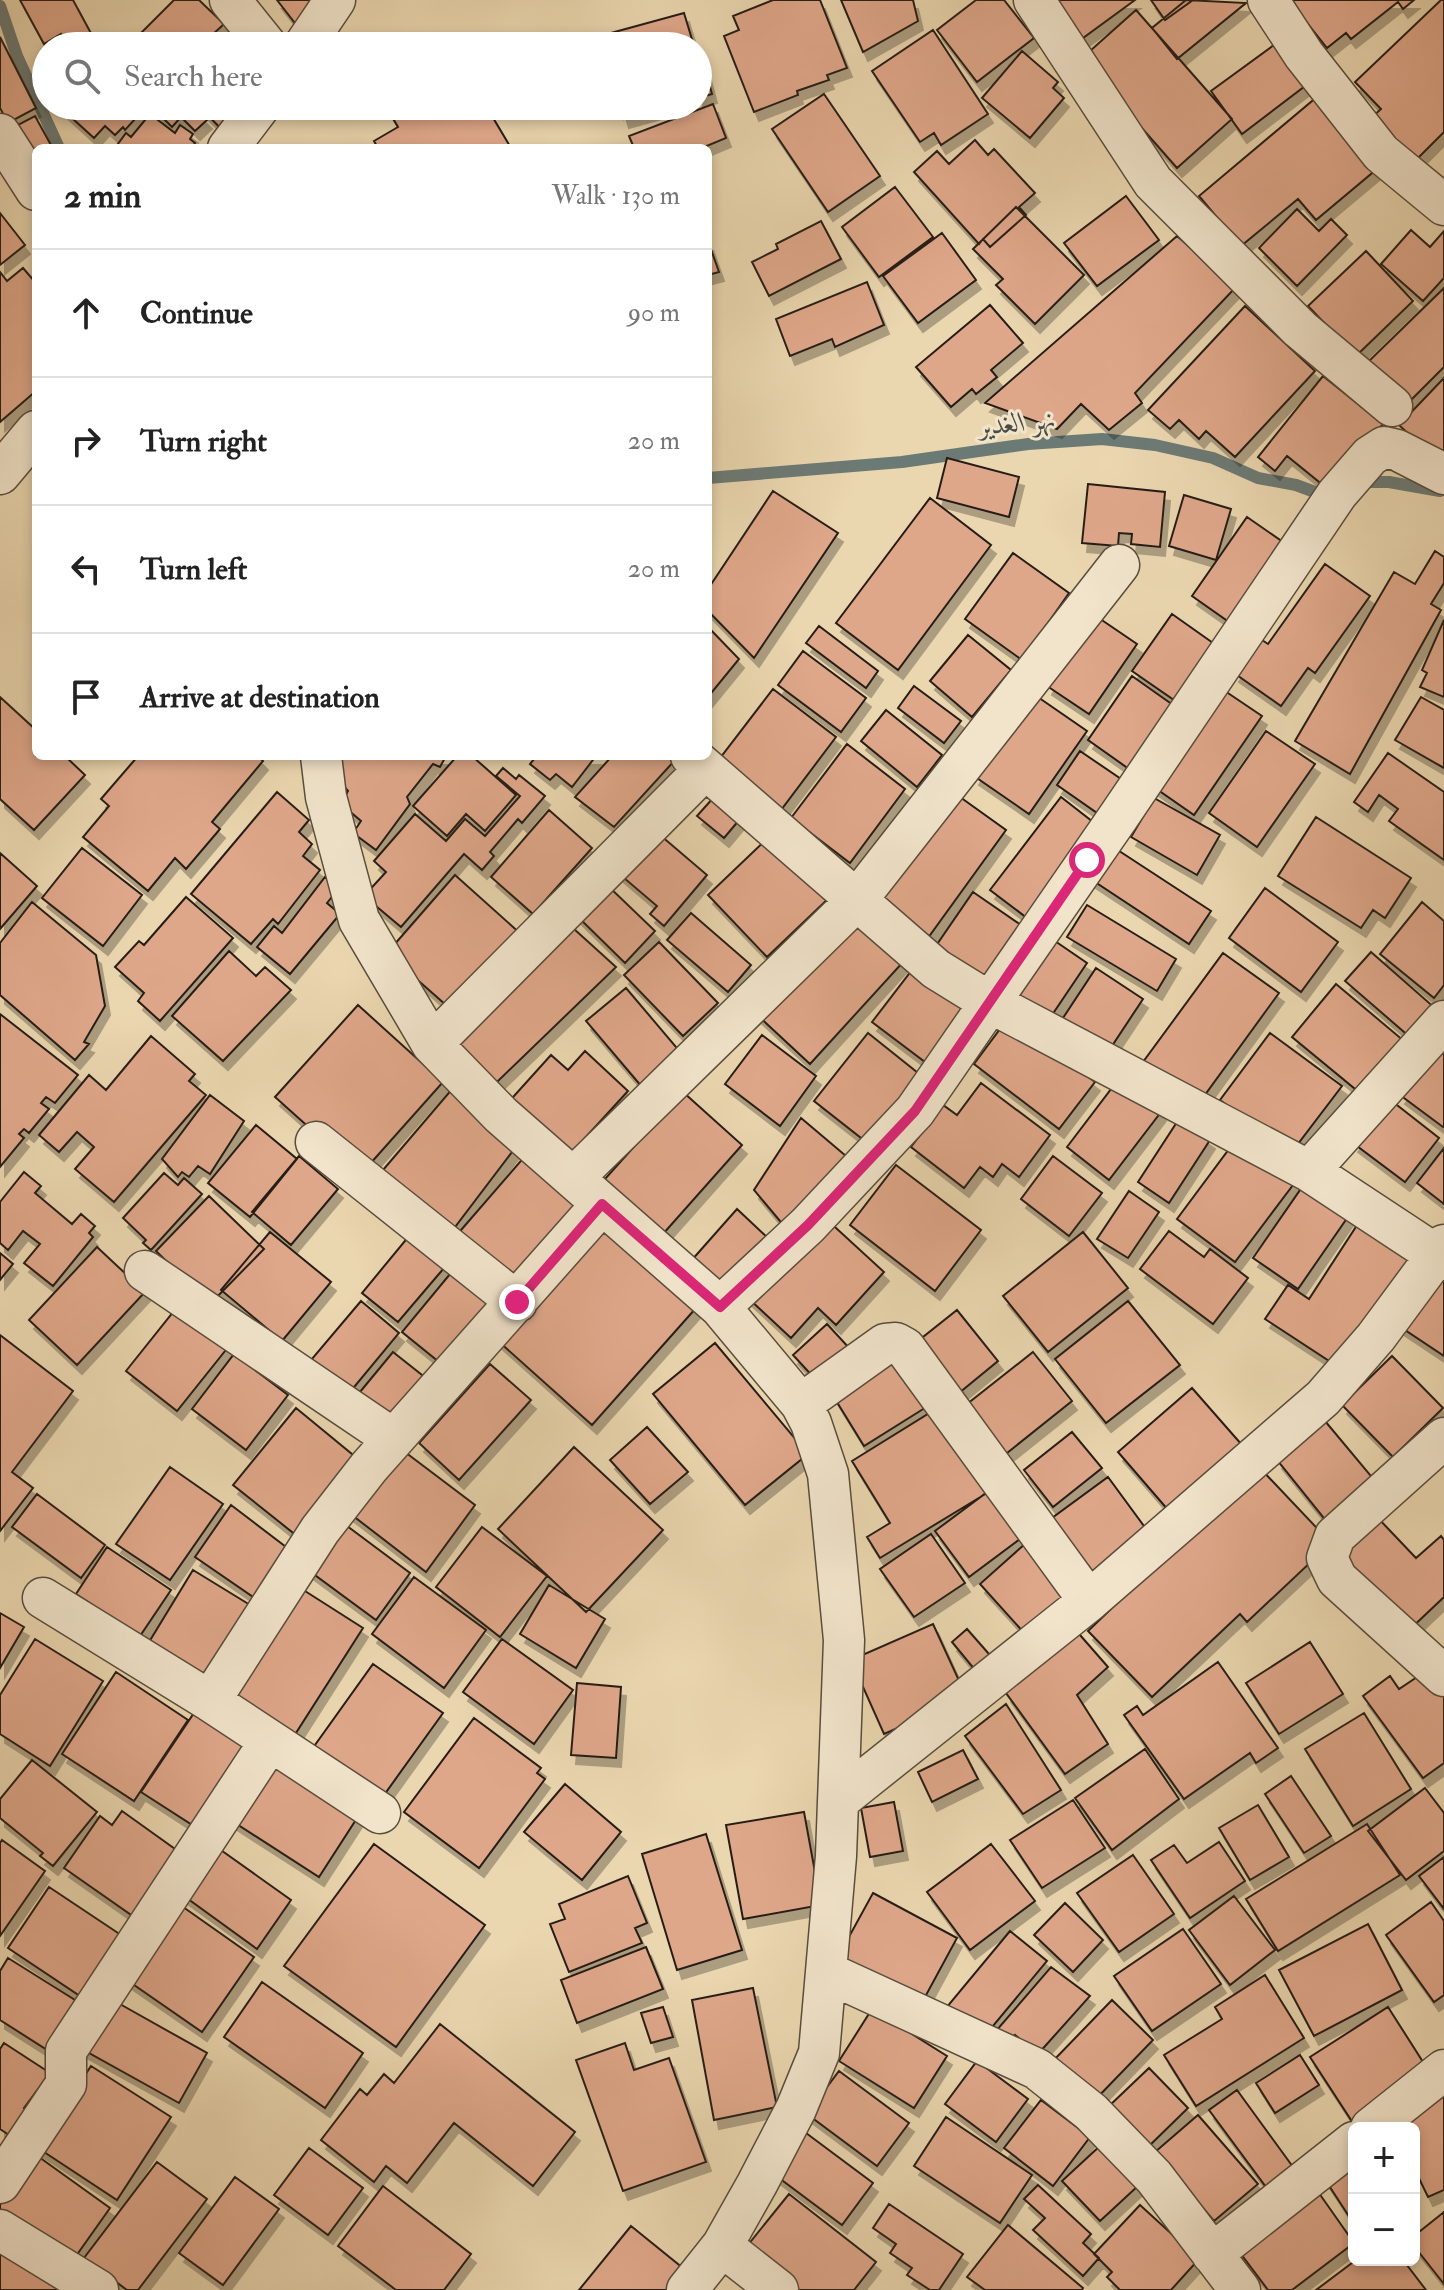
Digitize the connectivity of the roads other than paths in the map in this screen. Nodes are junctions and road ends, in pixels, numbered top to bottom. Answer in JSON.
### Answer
{"nodes":[{"id":1,"x":230,"y":0,"type":"edge"},
{"id":2,"x":335,"y":0,"type":"edge"},
{"id":3,"x":1034,"y":0,"type":"edge"},
{"id":4,"x":1268,"y":0,"type":"edge"},
{"id":5,"x":256,"y":32,"type":"edge"},
{"id":6,"x":313,"y":32,"type":"edge"},
{"id":7,"x":249,"y":120,"type":"edge"},
{"id":8,"x":0,"y":134,"type":"edge"},
{"id":9,"x":231,"y":144,"type":"edge"},
{"id":10,"x":32,"y":184,"type":"edge"},
{"id":11,"x":1444,"y":205,"type":"edge"},
{"id":12,"x":1392,"y":406,"type":"dead end"},
{"id":13,"x":32,"y":436,"type":"edge"},
{"id":14,"x":0,"y":474,"type":"edge"},
{"id":15,"x":1444,"y":474,"type":"edge"},
{"id":16,"x":1119,"y":565,"type":"dead end"},
{"id":17,"x":321,"y":760,"type":"edge"},
{"id":18,"x":698,"y":762,"type":"edge"},
{"id":19,"x":856,"y":901,"type":"junction"},
{"id":20,"x":991,"y":1003,"type":"junction"},
{"id":21,"x":1444,"y":1021,"type":"edge"},
{"id":22,"x":432,"y":1044,"type":"junction"},
{"id":23,"x":316,"y":1142,"type":"dead end"},
{"id":24,"x":1309,"y":1171,"type":"junction"},
{"id":25,"x":588,"y":1191,"type":"junction"},
{"id":26,"x":1442,"y":1253,"type":"edge"},
{"id":27,"x":145,"y":1271,"type":"dead end"},
{"id":28,"x":517,"y":1302,"type":"junction"},
{"id":29,"x":720,"y":1307,"type":"junction"},
{"id":30,"x":801,"y":1404,"type":"junction"},
{"id":31,"x":392,"y":1438,"type":"junction"},
{"id":32,"x":1444,"y":1438,"type":"edge"},
{"id":33,"x":43,"y":1598,"type":"dead end"},
{"id":34,"x":1089,"y":1601,"type":"junction"},
{"id":35,"x":1444,"y":1676,"type":"edge"},
{"id":36,"x":210,"y":1701,"type":"junction"},
{"id":37,"x":270,"y":1741,"type":"junction"},
{"id":38,"x":838,"y":1801,"type":"junction"},
{"id":39,"x":380,"y":1813,"type":"dead end"},
{"id":40,"x":826,"y":1972,"type":"junction"},
{"id":41,"x":1444,"y":2070,"type":"edge"},
{"id":42,"x":1379,"y":2122,"type":"edge"},
{"id":43,"x":1348,"y":2147,"type":"edge"},
{"id":44,"x":0,"y":2183,"type":"edge"},
{"id":45,"x":0,"y":2230,"type":"edge"},
{"id":46,"x":722,"y":2246,"type":"junction"},
{"id":47,"x":1212,"y":2254,"type":"junction"},
{"id":48,"x":98,"y":2290,"type":"edge"},
{"id":49,"x":687,"y":2290,"type":"edge"},
{"id":50,"x":778,"y":2290,"type":"edge"},
{"id":51,"x":1240,"y":2290,"type":"edge"}],
"edges":[{"from":1,"to":5,"type":"street"},
{"from":2,"to":6,"type":"street"},
{"from":3,"to":12,"type":"street"},
{"from":4,"to":11,"type":"street"},
{"from":7,"to":9,"type":"street"},
{"from":8,"to":10,"type":"street"},
{"from":13,"to":14,"type":"street"},
{"from":15,"to":20,"type":"street"},
{"from":16,"to":19,"type":"street"},
{"from":17,"to":22,"type":"street"},
{"from":18,"to":19,"type":"street"},
{"from":18,"to":22,"type":"street"},
{"from":19,"to":20,"type":"street"},
{"from":19,"to":25,"type":"street"},
{"from":20,"to":24,"type":"street"},
{"from":20,"to":29,"type":"street"},
{"from":21,"to":24,"type":"street"},
{"from":22,"to":25,"type":"street"},
{"from":23,"to":28,"type":"street"},
{"from":24,"to":26,"type":"street"},
{"from":25,"to":28,"type":"street"},
{"from":25,"to":29,"type":"street"},
{"from":26,"to":34,"type":"street"},
{"from":27,"to":31,"type":"street"},
{"from":28,"to":31,"type":"street"},
{"from":29,"to":30,"type":"street"},
{"from":30,"to":34,"type":"street"},
{"from":30,"to":38,"type":"street"},
{"from":31,"to":36,"type":"street"},
{"from":32,"to":35,"type":"street"},
{"from":33,"to":36,"type":"street"},
{"from":34,"to":38,"type":"street"},
{"from":36,"to":37,"type":"street"},
{"from":37,"to":39,"type":"street"},
{"from":37,"to":44,"type":"street"},
{"from":38,"to":40,"type":"street"},
{"from":40,"to":46,"type":"street"},
{"from":40,"to":47,"type":"street"},
{"from":41,"to":42,"type":"street"},
{"from":43,"to":47,"type":"street"},
{"from":45,"to":48,"type":"street"},
{"from":46,"to":49,"type":"street"},
{"from":46,"to":50,"type":"street"},
{"from":47,"to":51,"type":"street"}]}
